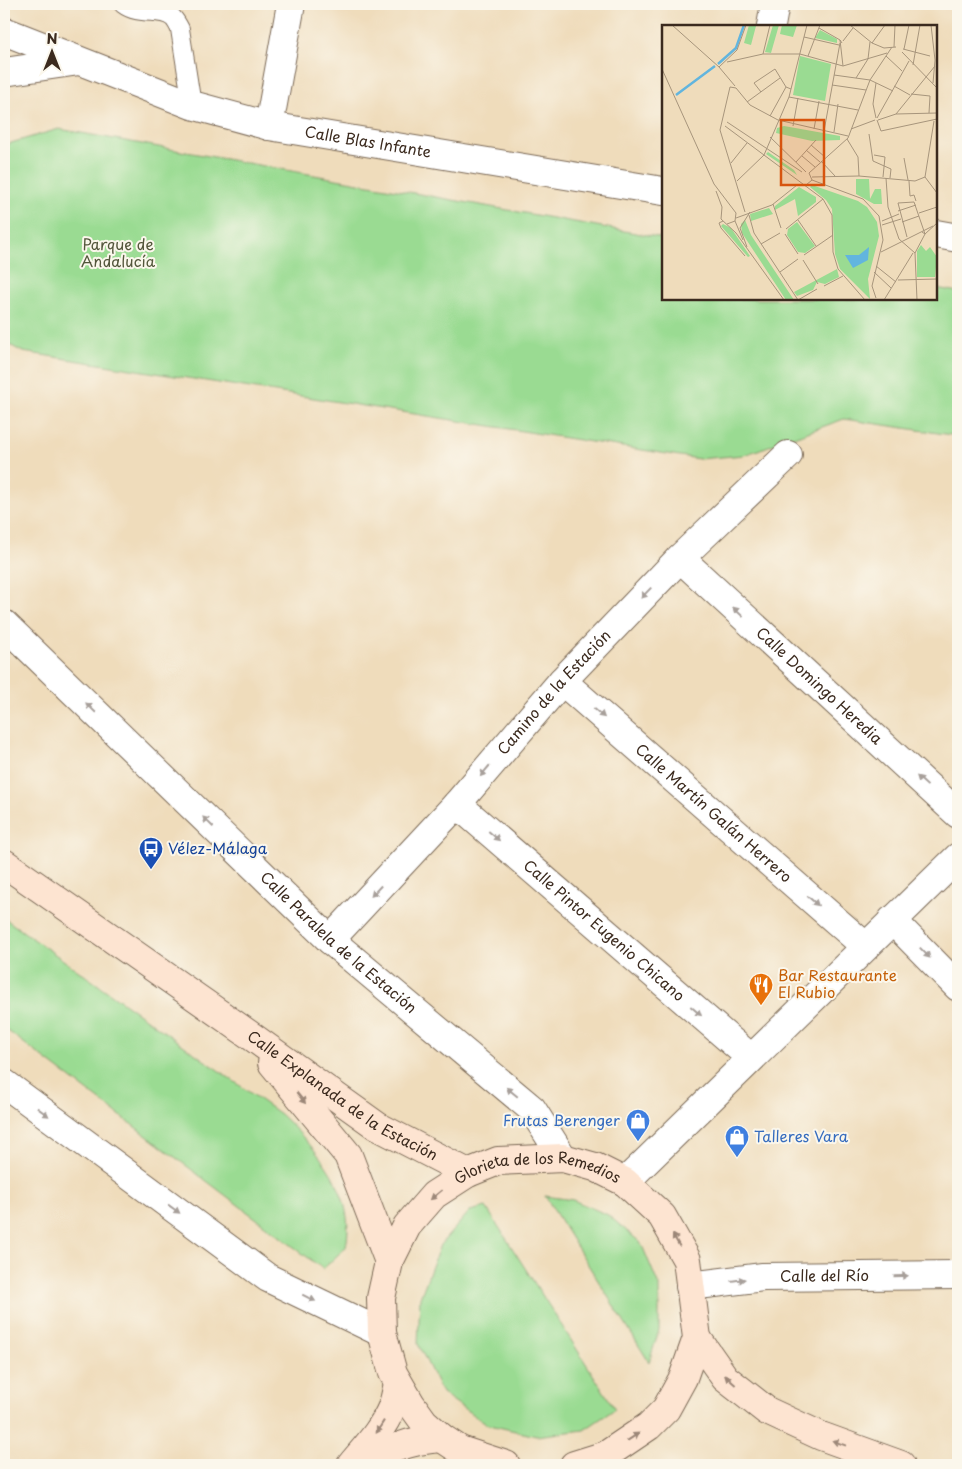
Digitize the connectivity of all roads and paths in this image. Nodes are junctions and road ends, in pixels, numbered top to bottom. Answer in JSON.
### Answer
{"nodes":[{"id":1,"x":123,"y":4,"type":"edge"},
{"id":2,"x":291,"y":4,"type":"edge"},
{"id":3,"x":775,"y":4,"type":"edge"},
{"id":4,"x":771,"y":25,"type":"edge"},
{"id":5,"x":4,"y":31,"type":"edge"},
{"id":6,"x":81,"y":60,"type":"junction"},
{"id":7,"x":4,"y":72,"type":"edge"},
{"id":8,"x":192,"y":105,"type":"junction"},
{"id":9,"x":268,"y":126,"type":"junction"},
{"id":10,"x":662,"y":191,"type":"edge"},
{"id":11,"x":937,"y":234,"type":"edge"},
{"id":12,"x":958,"y":238,"type":"edge"},
{"id":13,"x":788,"y":455,"type":"dead end"},
{"id":14,"x":680,"y":558,"type":"junction"},
{"id":15,"x":4,"y":624,"type":"edge"},
{"id":16,"x":562,"y":681,"type":"junction"},
{"id":17,"x":457,"y":804,"type":"junction"},
{"id":18,"x":958,"y":814,"type":"edge"},
{"id":19,"x":958,"y":857,"type":"edge"},
{"id":20,"x":4,"y":863,"type":"edge"},
{"id":21,"x":892,"y":920,"type":"junction"},
{"id":22,"x":330,"y":940,"type":"junction"},
{"id":23,"x":865,"y":946,"type":"junction"},
{"id":24,"x":958,"y":987,"type":"edge"},
{"id":25,"x":248,"y":1033,"type":"junction"},
{"id":26,"x":751,"y":1058,"type":"junction"},
{"id":27,"x":4,"y":1083,"type":"edge"},
{"id":28,"x":563,"y":1158,"type":"junction"},
{"id":29,"x":468,"y":1173,"type":"junction"},
{"id":30,"x":624,"y":1182,"type":"junction"},
{"id":31,"x":389,"y":1262,"type":"junction"},
{"id":32,"x":958,"y":1275,"type":"edge"},
{"id":33,"x":690,"y":1286,"type":"junction"},
{"id":34,"x":382,"y":1334,"type":"junction"},
{"id":35,"x":697,"y":1338,"type":"junction"},
{"id":36,"x":398,"y":1384,"type":"junction"},
{"id":37,"x":442,"y":1438,"type":"junction"},
{"id":38,"x":351,"y":1465,"type":"edge"},
{"id":39,"x":359,"y":1465,"type":"edge"},
{"id":40,"x":506,"y":1465,"type":"edge"},
{"id":41,"x":574,"y":1465,"type":"edge"},
{"id":42,"x":901,"y":1465,"type":"edge"}],
"edges":[{"from":1,"to":8,"type":"lane"},
{"from":2,"to":9,"type":"street"},
{"from":3,"to":4,"type":"street"},
{"from":5,"to":6,"type":"street","name":"Calle Blas Infante"},
{"from":6,"to":7,"type":"street"},
{"from":6,"to":8,"type":"street","name":"Calle Blas Infante"},
{"from":8,"to":9,"type":"street","name":"Calle Blas Infante"},
{"from":9,"to":10,"type":"street","name":"Calle Blas Infante"},
{"from":11,"to":12,"type":"street"},
{"from":13,"to":14,"type":"street","name":"Camino de la Estación"},
{"from":14,"to":16,"type":"street","name":"Camino de la Estación","one_way":true},
{"from":18,"to":14,"type":"street","name":"Calle Domingo Heredia","one_way":true},
{"from":22,"to":15,"type":"street","name":"Calle Paralela de la Estación","one_way":true},
{"from":16,"to":17,"type":"street","name":"Camino de la Estación","one_way":true},
{"from":16,"to":23,"type":"street","name":"Calle Martín Galán Herrero","one_way":true},
{"from":17,"to":22,"type":"street","name":"Camino de la Estación","one_way":true},
{"from":17,"to":26,"type":"street","name":"Calle Pintor Eugenio Chicano","one_way":true},
{"from":19,"to":21,"type":"street"},
{"from":20,"to":25,"type":"street"},
{"from":21,"to":23,"type":"street"},
{"from":21,"to":24,"type":"street","one_way":true},
{"from":28,"to":22,"type":"street","name":"Calle Paralela de la Estación","one_way":true},
{"from":23,"to":26,"type":"street"},
{"from":25,"to":29,"type":"street","name":"Calle Explanada de la Estación"},
{"from":25,"to":31,"type":"street","name":"Calle Explanada de la Estación","one_way":true},
{"from":26,"to":30,"type":"street"},
{"from":27,"to":34,"type":"street","one_way":true},
{"from":28,"to":29,"type":"street","name":"Glorieta de los Remedios"},
{"from":28,"to":30,"type":"street","name":"Glorieta de los Remedios"},
{"from":29,"to":31,"type":"street","name":"Glorieta de los Remedios","one_way":true},
{"from":33,"to":30,"type":"street","name":"Glorieta de los Remedios","one_way":true},
{"from":31,"to":34,"type":"street","name":"Glorieta de los Remedios"},
{"from":33,"to":32,"type":"street","name":"Calle del Río","one_way":true},
{"from":33,"to":35,"type":"street","name":"Glorieta de los Remedios"},
{"from":34,"to":36,"type":"street","name":"Glorieta de los Remedios"},
{"from":41,"to":35,"type":"street","name":"Glorieta de los Remedios","one_way":true},
{"from":42,"to":35,"type":"street","one_way":true},
{"from":36,"to":37,"type":"street","name":"Glorieta de los Remedios"},
{"from":36,"to":38,"type":"street","one_way":true},
{"from":37,"to":39,"type":"street"},
{"from":37,"to":40,"type":"street","name":"Glorieta de los Remedios"}]}
